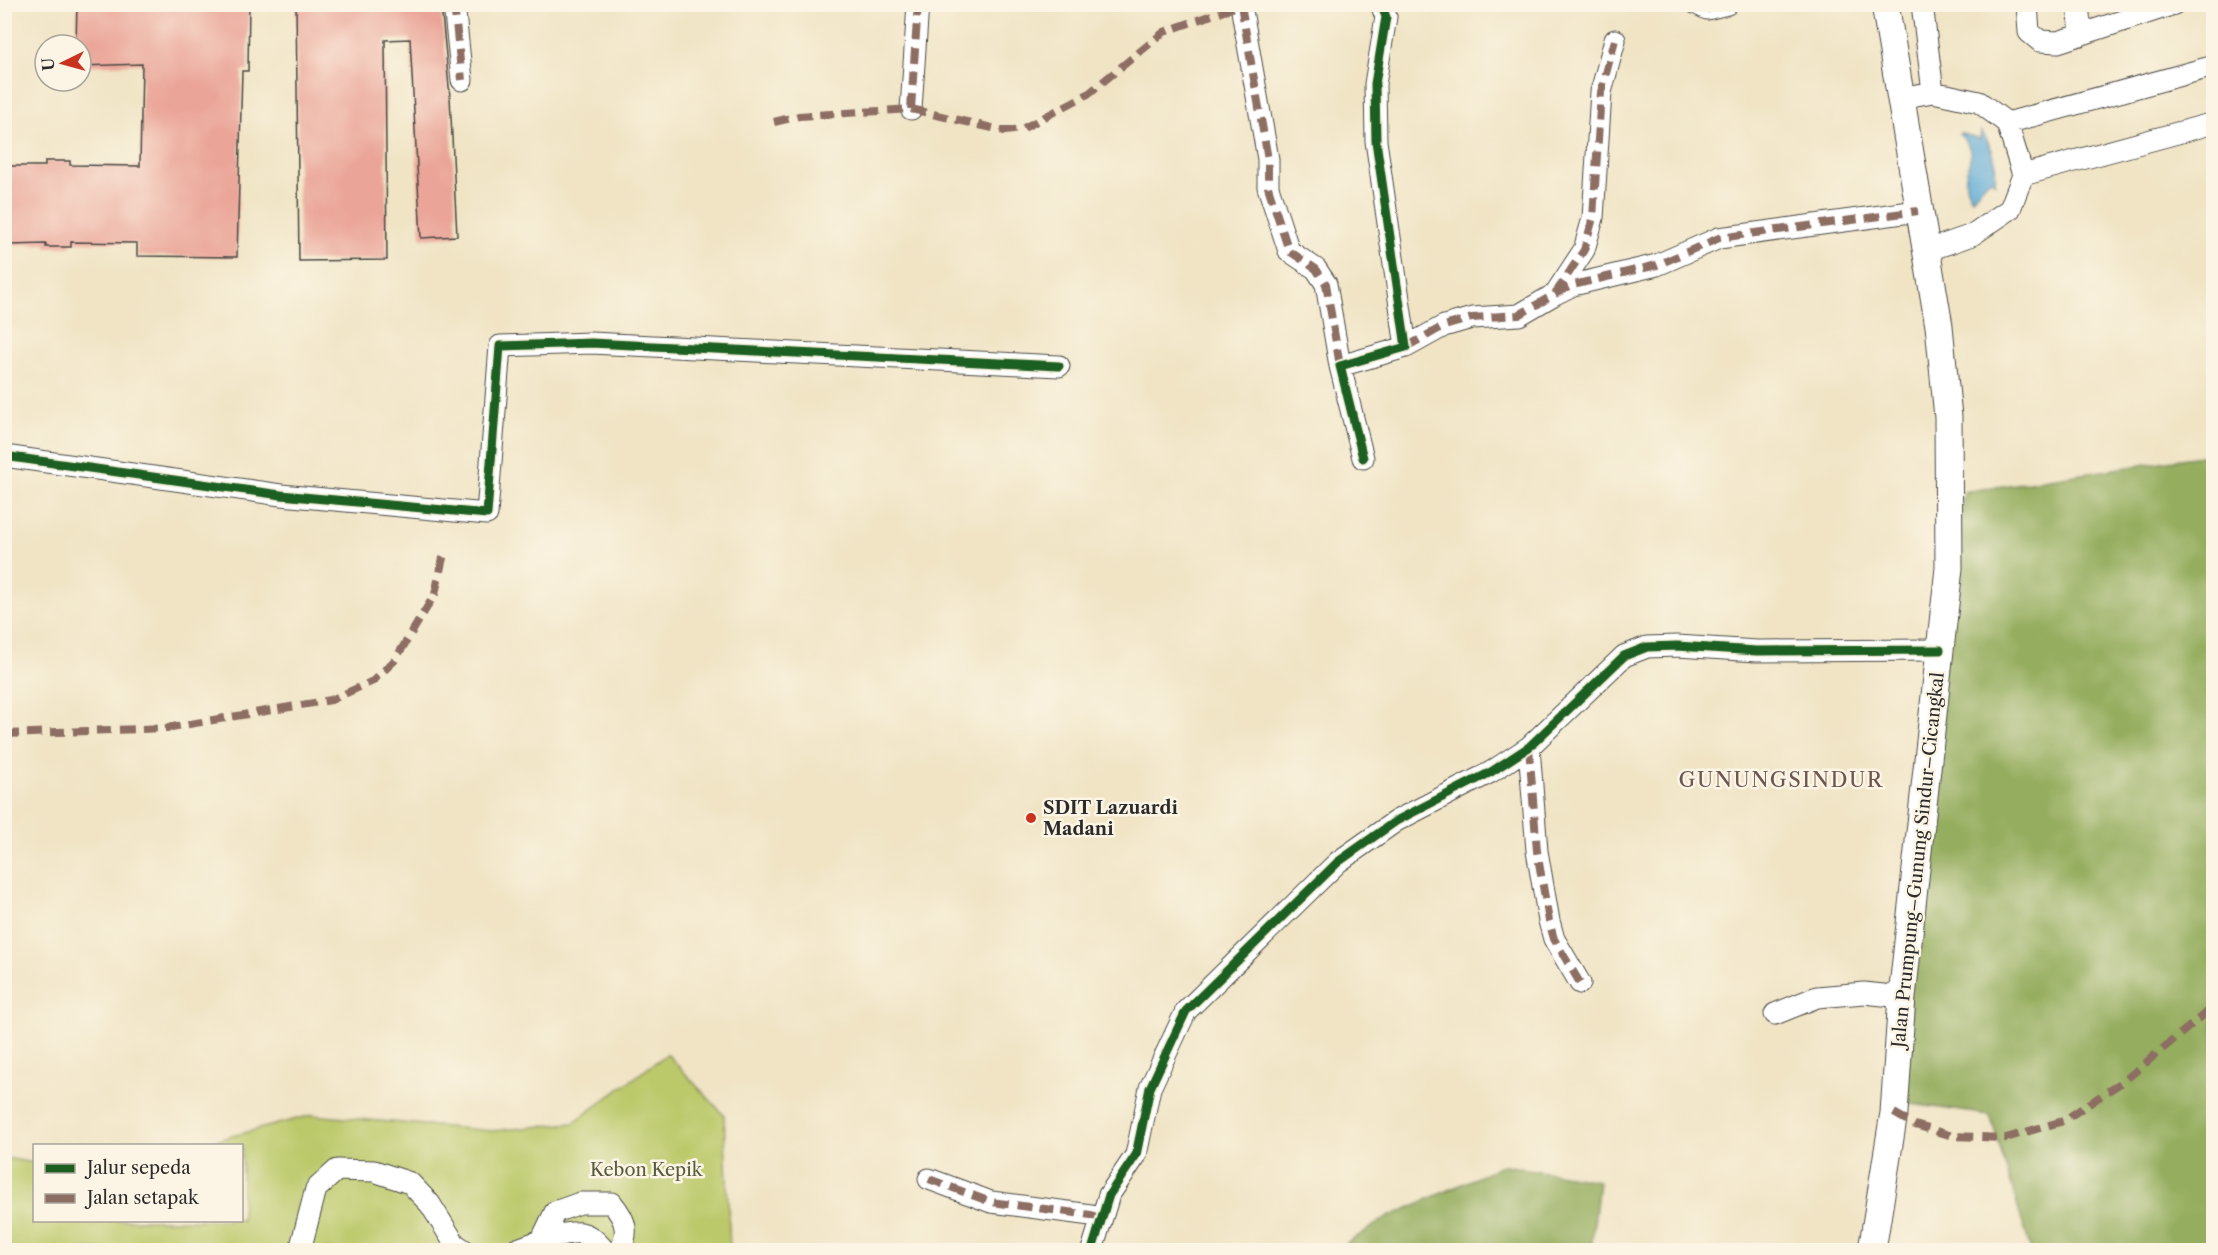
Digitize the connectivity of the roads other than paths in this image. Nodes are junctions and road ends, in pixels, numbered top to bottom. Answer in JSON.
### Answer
{"nodes":[{"id":1,"x":454,"y":4,"type":"edge"},
{"id":2,"x":918,"y":4,"type":"edge"},
{"id":3,"x":1381,"y":4,"type":"edge"},
{"id":4,"x":1697,"y":4,"type":"edge"},
{"id":5,"x":1727,"y":4,"type":"edge"},
{"id":6,"x":1885,"y":4,"type":"edge"},
{"id":7,"x":1922,"y":4,"type":"edge"},
{"id":8,"x":2027,"y":4,"type":"edge"},
{"id":9,"x":2078,"y":4,"type":"edge"},
{"id":10,"x":2174,"y":4,"type":"edge"},
{"id":11,"x":1241,"y":5,"type":"edge"},
{"id":12,"x":2081,"y":35,"type":"junction"},
{"id":13,"x":1615,"y":40,"type":"dead end"},
{"id":14,"x":2214,"y":66,"type":"edge"},
{"id":15,"x":462,"y":80,"type":"dead end"},
{"id":16,"x":1933,"y":92,"type":"junction"},
{"id":17,"x":1900,"y":98,"type":"junction"},
{"id":18,"x":911,"y":109,"type":"dead end"},
{"id":19,"x":2007,"y":123,"type":"junction"},
{"id":20,"x":2214,"y":123,"type":"edge"},
{"id":21,"x":2023,"y":176,"type":"junction"},
{"id":22,"x":1918,"y":211,"type":"junction"},
{"id":23,"x":1926,"y":250,"type":"junction"},
{"id":24,"x":1555,"y":294,"type":"junction"},
{"id":25,"x":1406,"y":347,"type":"junction"},
{"id":26,"x":1059,"y":366,"type":"dead end"},
{"id":27,"x":1340,"y":366,"type":"junction"},
{"id":28,"x":4,"y":456,"type":"edge"},
{"id":29,"x":1363,"y":458,"type":"dead end"},
{"id":30,"x":1940,"y":650,"type":"junction"},
{"id":31,"x":1529,"y":747,"type":"junction"},
{"id":32,"x":1580,"y":983,"type":"dead end"},
{"id":33,"x":1902,"y":997,"type":"junction"},
{"id":34,"x":1775,"y":1014,"type":"dead end"},
{"id":35,"x":929,"y":1179,"type":"dead end"},
{"id":36,"x":1101,"y":1219,"type":"junction"},
{"id":37,"x":542,"y":1239,"type":"junction"},
{"id":38,"x":300,"y":1251,"type":"edge"},
{"id":39,"x":464,"y":1251,"type":"edge"},
{"id":40,"x":515,"y":1251,"type":"edge"},
{"id":41,"x":604,"y":1251,"type":"edge"},
{"id":42,"x":620,"y":1251,"type":"edge"},
{"id":43,"x":1092,"y":1251,"type":"edge"},
{"id":44,"x":1872,"y":1251,"type":"edge"}],
"edges":[{"from":1,"to":15,"type":"street"},
{"from":2,"to":18,"type":"street"},
{"from":3,"to":25,"type":"street"},
{"from":4,"to":5,"type":"street"},
{"from":6,"to":17,"type":"main road","name":"Jalan Prumpung–Gunung Sindur–Cicangkal"},
{"from":7,"to":16,"type":"street"},
{"from":8,"to":12,"type":"street"},
{"from":9,"to":12,"type":"street"},
{"from":10,"to":12,"type":"street"},
{"from":11,"to":27,"type":"street"},
{"from":13,"to":24,"type":"street"},
{"from":14,"to":19,"type":"street"},
{"from":16,"to":17,"type":"street"},
{"from":16,"to":19,"type":"street"},
{"from":17,"to":22,"type":"main road","name":"Jalan Prumpung–Gunung Sindur–Cicangkal"},
{"from":19,"to":21,"type":"street"},
{"from":20,"to":21,"type":"street"},
{"from":21,"to":23,"type":"street"},
{"from":22,"to":23,"type":"main road","name":"Jalan Prumpung–Gunung Sindur–Cicangkal"},
{"from":22,"to":24,"type":"street"},
{"from":23,"to":30,"type":"main road","name":"Jalan Prumpung–Gunung Sindur–Cicangkal"},
{"from":24,"to":25,"type":"street"},
{"from":25,"to":27,"type":"street"},
{"from":26,"to":28,"type":"street"},
{"from":27,"to":29,"type":"street"},
{"from":30,"to":31,"type":"street"},
{"from":30,"to":33,"type":"main road","name":"Jalan Prumpung–Gunung Sindur–Cicangkal"},
{"from":31,"to":32,"type":"street"},
{"from":31,"to":36,"type":"street"},
{"from":33,"to":34,"type":"street"},
{"from":33,"to":44,"type":"main road","name":"Jalan Prumpung–Gunung Sindur–Cicangkal"},
{"from":35,"to":36,"type":"street"},
{"from":36,"to":43,"type":"street"},
{"from":37,"to":40,"type":"street"},
{"from":37,"to":41,"type":"street"},
{"from":37,"to":42,"type":"street"},
{"from":38,"to":39,"type":"street"}]}
